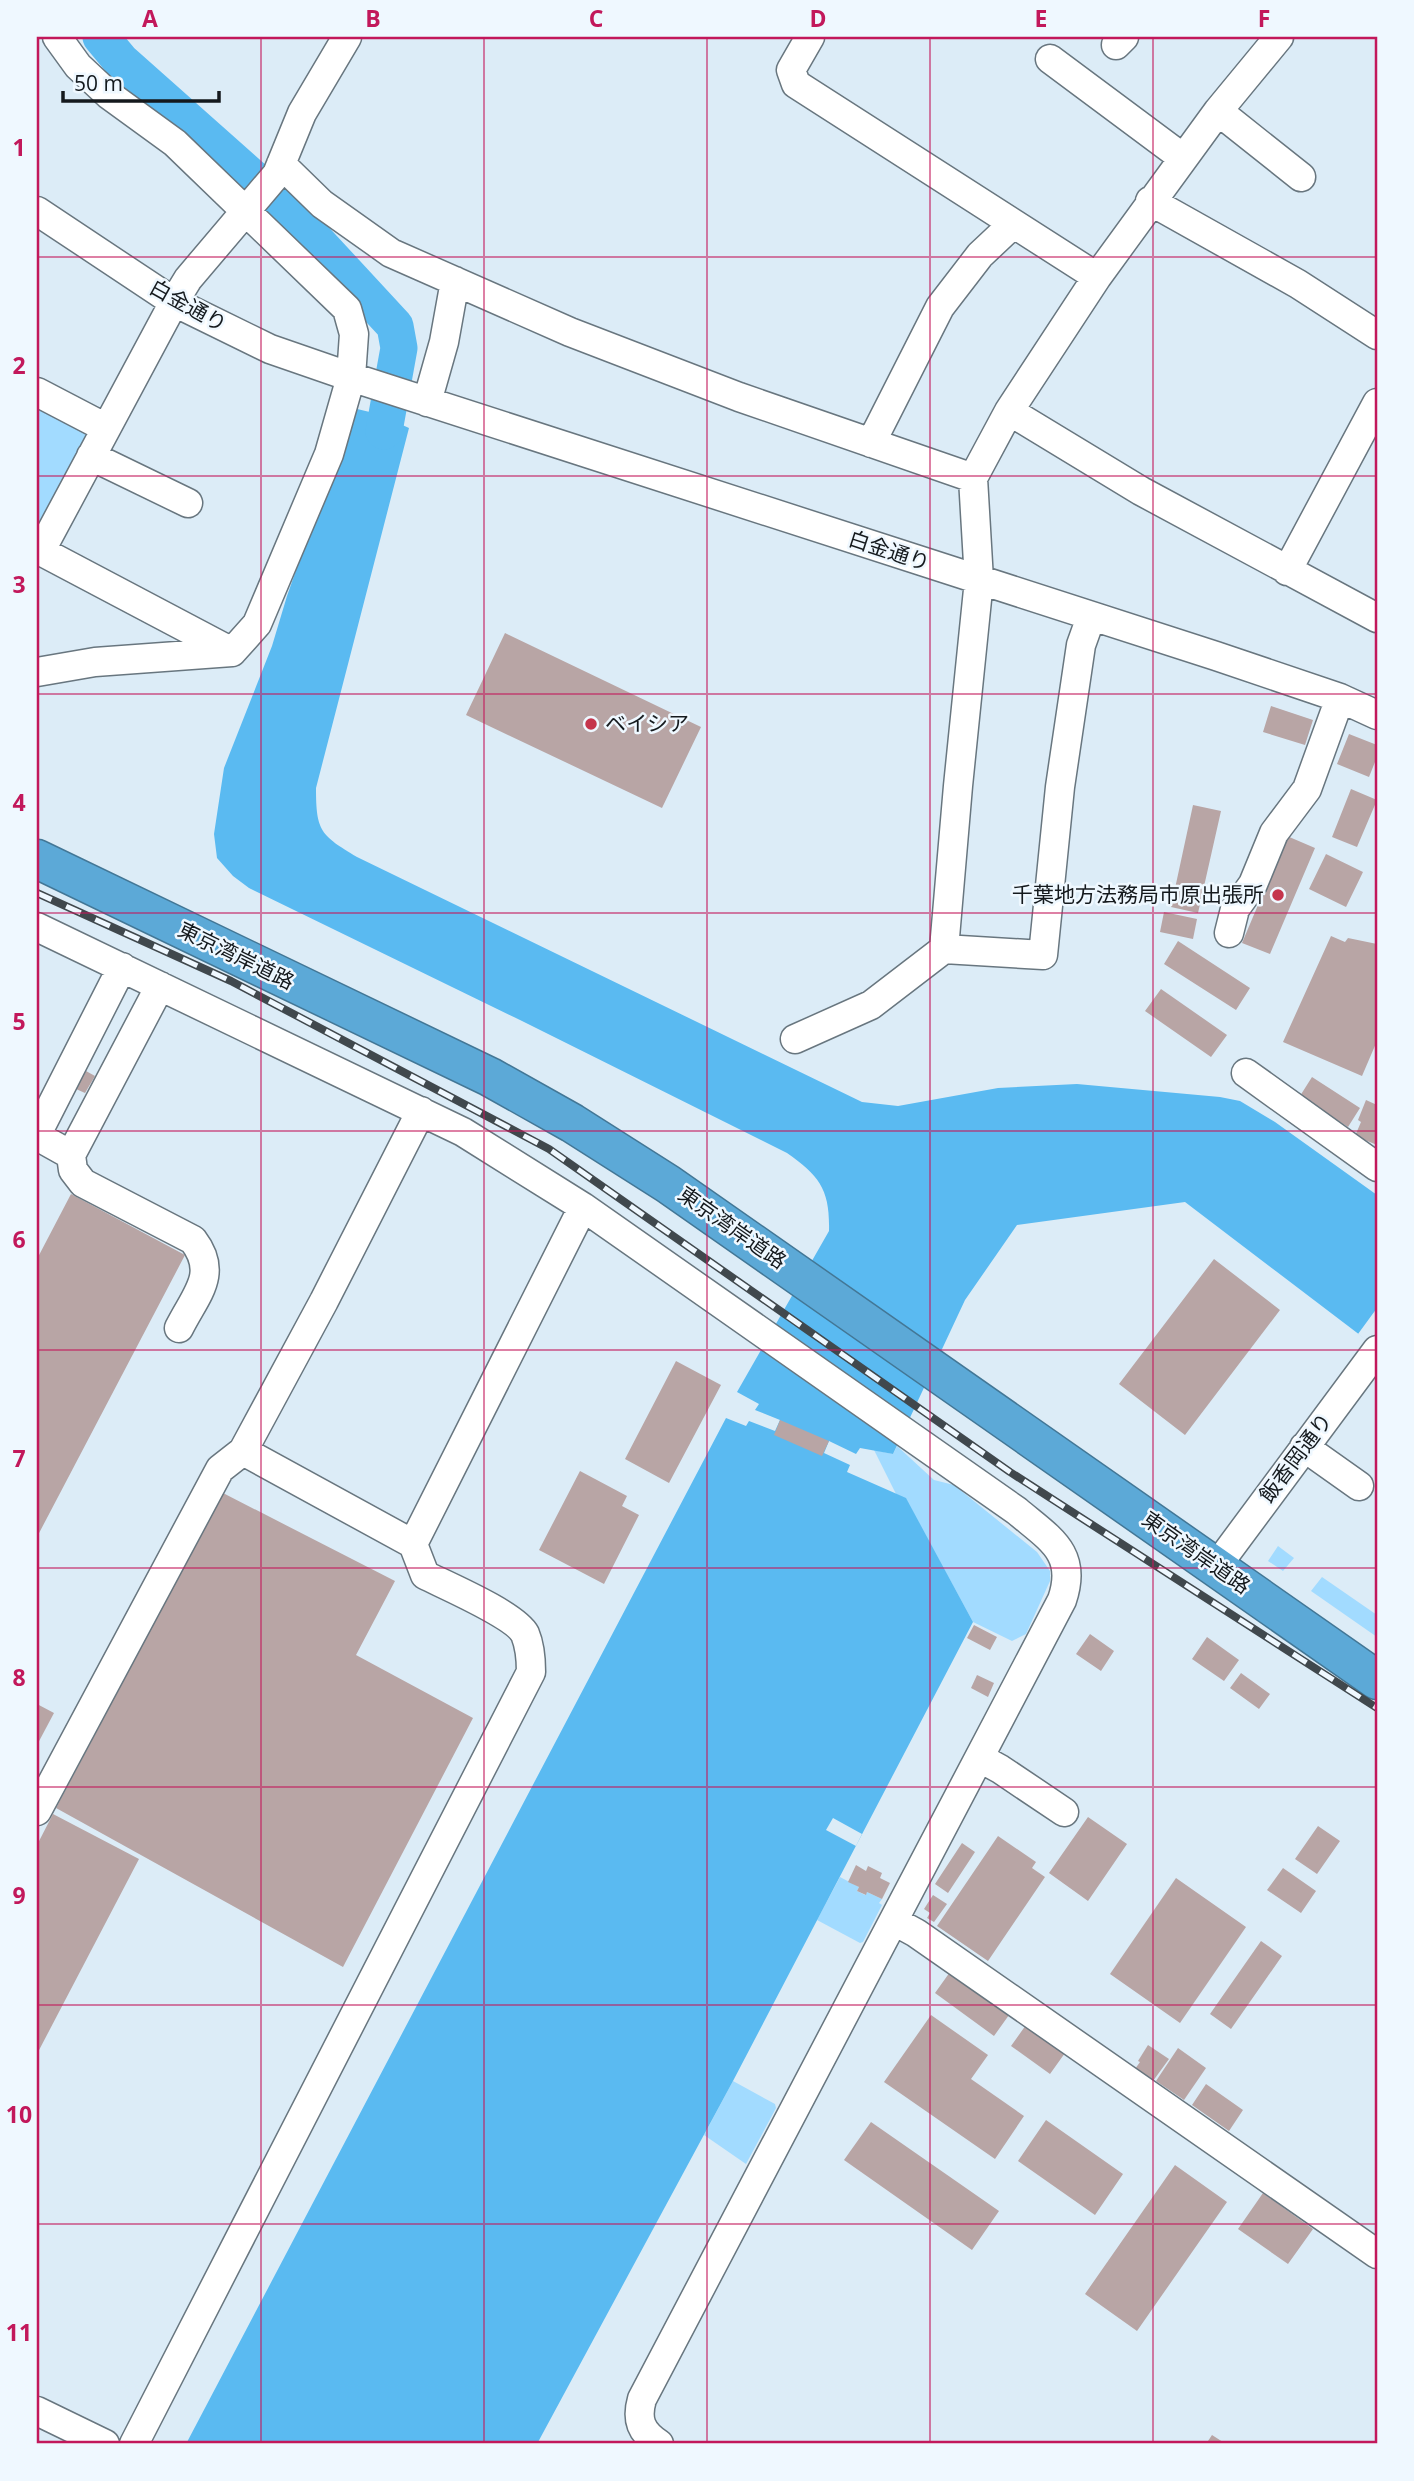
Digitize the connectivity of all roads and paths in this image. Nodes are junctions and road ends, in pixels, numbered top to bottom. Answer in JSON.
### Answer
{"nodes":[{"id":1,"x":57,"y":37,"type":"edge"},
{"id":2,"x":347,"y":37,"type":"edge"},
{"id":3,"x":810,"y":37,"type":"edge"},
{"id":4,"x":1279,"y":37,"type":"edge"},
{"id":5,"x":1050,"y":59,"type":"dead end"},
{"id":6,"x":1218,"y":111,"type":"junction"},
{"id":7,"x":1183,"y":158,"type":"junction"},
{"id":8,"x":279,"y":169,"type":"junction"},
{"id":9,"x":1301,"y":177,"type":"dead end"},
{"id":10,"x":1150,"y":201,"type":"junction"},
{"id":11,"x":250,"y":206,"type":"junction"},
{"id":12,"x":37,"y":211,"type":"edge"},
{"id":13,"x":1013,"y":224,"type":"junction"},
{"id":14,"x":1097,"y":277,"type":"junction"},
{"id":15,"x":455,"y":281,"type":"junction"},
{"id":16,"x":174,"y":302,"type":"junction"},
{"id":17,"x":1377,"y":335,"type":"edge"},
{"id":18,"x":351,"y":377,"type":"junction"},
{"id":19,"x":37,"y":392,"type":"edge"},
{"id":20,"x":427,"y":402,"type":"junction"},
{"id":21,"x":1377,"y":402,"type":"edge"},
{"id":22,"x":1009,"y":411,"type":"junction"},
{"id":23,"x":106,"y":428,"type":"junction"},
{"id":24,"x":870,"y":443,"type":"junction"},
{"id":25,"x":91,"y":456,"type":"junction"},
{"id":26,"x":973,"y":478,"type":"junction"},
{"id":27,"x":188,"y":503,"type":"dead end"},
{"id":28,"x":37,"y":546,"type":"edge"},
{"id":29,"x":1287,"y":571,"type":"junction"},
{"id":30,"x":979,"y":580,"type":"junction"},
{"id":31,"x":1091,"y":617,"type":"junction"},
{"id":32,"x":1377,"y":618,"type":"edge"},
{"id":33,"x":232,"y":652,"type":"junction"},
{"id":34,"x":37,"y":672,"type":"edge"},
{"id":35,"x":1340,"y":698,"type":"junction"},
{"id":36,"x":1377,"y":715,"type":"edge"},
{"id":37,"x":37,"y":834,"type":"edge"},
{"id":38,"x":37,"y":859,"type":"edge"},
{"id":39,"x":37,"y":927,"type":"edge"},
{"id":40,"x":1229,"y":933,"type":"dead end"},
{"id":41,"x":944,"y":949,"type":"junction"},
{"id":42,"x":122,"y":967,"type":"junction"},
{"id":43,"x":160,"y":986,"type":"junction"},
{"id":44,"x":795,"y":1039,"type":"dead end"},
{"id":45,"x":1246,"y":1073,"type":"dead end"},
{"id":46,"x":421,"y":1111,"type":"junction"},
{"id":47,"x":37,"y":1135,"type":"edge"},
{"id":48,"x":71,"y":1155,"type":"junction"},
{"id":49,"x":1377,"y":1167,"type":"edge"},
{"id":50,"x":583,"y":1207,"type":"junction"},
{"id":51,"x":805,"y":1267,"type":"junction"},
{"id":52,"x":179,"y":1328,"type":"dead end"},
{"id":53,"x":1375,"y":1357,"type":"edge"},
{"id":54,"x":1304,"y":1447,"type":"junction"},
{"id":55,"x":243,"y":1451,"type":"junction"},
{"id":56,"x":1359,"y":1486,"type":"dead end"},
{"id":57,"x":412,"y":1544,"type":"junction"},
{"id":58,"x":1223,"y":1557,"type":"junction"},
{"id":59,"x":1377,"y":1653,"type":"edge"},
{"id":60,"x":1377,"y":1680,"type":"edge"},
{"id":61,"x":980,"y":1758,"type":"junction"},
{"id":62,"x":37,"y":1811,"type":"edge"},
{"id":63,"x":1064,"y":1812,"type":"dead end"},
{"id":64,"x":894,"y":1921,"type":"junction"},
{"id":65,"x":1377,"y":2254,"type":"edge"},
{"id":66,"x":37,"y":2411,"type":"edge"},
{"id":67,"x":105,"y":2444,"type":"edge"},
{"id":68,"x":134,"y":2444,"type":"edge"},
{"id":69,"x":659,"y":2444,"type":"edge"}],
"edges":[{"from":1,"to":11,"type":"street"},
{"from":2,"to":8,"type":"street"},
{"from":3,"to":13,"type":"street"},
{"from":4,"to":6,"type":"street"},
{"from":5,"to":7,"type":"street"},
{"from":6,"to":7,"type":"street"},
{"from":6,"to":9,"type":"street"},
{"from":7,"to":10,"type":"street"},
{"from":8,"to":11,"type":"street"},
{"from":8,"to":15,"type":"street"},
{"from":10,"to":14,"type":"street"},
{"from":10,"to":17,"type":"street"},
{"from":11,"to":16,"type":"street"},
{"from":11,"to":18,"type":"street"},
{"from":12,"to":16,"type":"street","name":"白金通り"},
{"from":13,"to":14,"type":"street"},
{"from":13,"to":24,"type":"street"},
{"from":14,"to":22,"type":"street"},
{"from":15,"to":20,"type":"street"},
{"from":15,"to":24,"type":"street"},
{"from":16,"to":18,"type":"street","name":"白金通り"},
{"from":16,"to":23,"type":"street"},
{"from":18,"to":20,"type":"street","name":"白金通り"},
{"from":18,"to":33,"type":"street"},
{"from":19,"to":23,"type":"street"},
{"from":20,"to":30,"type":"street","name":"白金通り"},
{"from":21,"to":29,"type":"street"},
{"from":22,"to":26,"type":"street"},
{"from":22,"to":29,"type":"street"},
{"from":23,"to":25,"type":"street"},
{"from":24,"to":26,"type":"street"},
{"from":25,"to":27,"type":"street"},
{"from":25,"to":28,"type":"street"},
{"from":26,"to":30,"type":"street"},
{"from":28,"to":33,"type":"street"},
{"from":29,"to":32,"type":"street"},
{"from":30,"to":31,"type":"street","name":"白金通り"},
{"from":30,"to":41,"type":"street"},
{"from":31,"to":35,"type":"street","name":"白金通り"},
{"from":31,"to":41,"type":"street"},
{"from":33,"to":34,"type":"street"},
{"from":35,"to":36,"type":"street","name":"白金通り"},
{"from":35,"to":40,"type":"street"},
{"from":37,"to":51,"type":"highway","name":"東京湾岸道路"},
{"from":38,"to":51,"type":"highway","name":"東京湾岸道路"},
{"from":39,"to":42,"type":"street"},
{"from":41,"to":44,"type":"street"},
{"from":42,"to":43,"type":"street"},
{"from":42,"to":47,"type":"street"},
{"from":43,"to":46,"type":"street"},
{"from":43,"to":48,"type":"street"},
{"from":45,"to":49,"type":"street"},
{"from":46,"to":50,"type":"street"},
{"from":46,"to":55,"type":"street"},
{"from":47,"to":48,"type":"street"},
{"from":48,"to":52,"type":"street"},
{"from":50,"to":57,"type":"street"},
{"from":50,"to":61,"type":"street"},
{"from":51,"to":58,"type":"highway","name":"東京湾岸道路"},
{"from":53,"to":54,"type":"street","name":"飯香岡通り"},
{"from":54,"to":56,"type":"street"},
{"from":54,"to":58,"type":"street","name":"飯香岡通り"},
{"from":55,"to":57,"type":"street"},
{"from":55,"to":62,"type":"street"},
{"from":57,"to":68,"type":"street"},
{"from":58,"to":59,"type":"highway","name":"東京湾岸道路"},
{"from":58,"to":60,"type":"highway","name":"東京湾岸道路"},
{"from":61,"to":63,"type":"street"},
{"from":61,"to":64,"type":"street"},
{"from":64,"to":65,"type":"street"},
{"from":64,"to":69,"type":"street"},
{"from":66,"to":67,"type":"street"}]}
